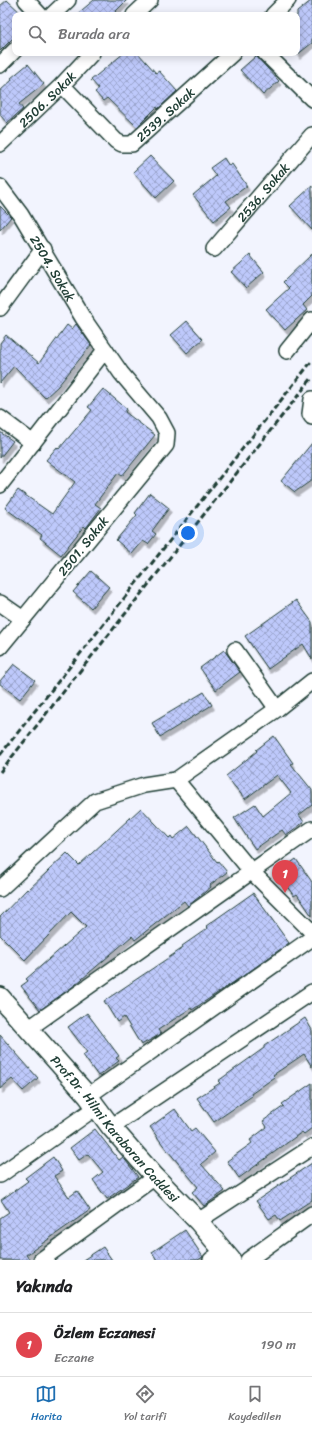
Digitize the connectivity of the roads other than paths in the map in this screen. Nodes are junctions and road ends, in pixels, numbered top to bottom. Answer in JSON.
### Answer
{"nodes":[{"id":1,"x":26,"y":0,"type":"edge"},
{"id":2,"x":68,"y":0,"type":"edge"},
{"id":3,"x":150,"y":0,"type":"edge"},
{"id":4,"x":288,"y":0,"type":"edge"},
{"id":5,"x":37,"y":12,"type":"edge"},
{"id":6,"x":55,"y":12,"type":"edge"},
{"id":7,"x":137,"y":12,"type":"edge"},
{"id":8,"x":276,"y":12,"type":"edge"},
{"id":9,"x":12,"y":53,"type":"edge"},
{"id":10,"x":84,"y":56,"type":"edge"},
{"id":11,"x":230,"y":56,"type":"edge"},
{"id":12,"x":268,"y":56,"type":"edge"},
{"id":13,"x":0,"y":65,"type":"edge"},
{"id":14,"x":62,"y":85,"type":"junction"},
{"id":15,"x":312,"y":99,"type":"edge"},
{"id":16,"x":312,"y":135,"type":"edge"},
{"id":17,"x":0,"y":144,"type":"edge"},
{"id":18,"x":0,"y":187,"type":"edge"},
{"id":19,"x":43,"y":249,"type":"junction"},
{"id":20,"x":214,"y":250,"type":"dead end"},
{"id":21,"x":0,"y":308,"type":"edge"},
{"id":22,"x":312,"y":320,"type":"edge"},
{"id":23,"x":105,"y":350,"type":"junction"},
{"id":24,"x":287,"y":351,"type":"dead end"},
{"id":25,"x":312,"y":399,"type":"edge"},
{"id":26,"x":0,"y":418,"type":"edge"},
{"id":27,"x":312,"y":418,"type":"edge"},
{"id":28,"x":33,"y":443,"type":"junction"},
{"id":29,"x":166,"y":445,"type":"joint"},
{"id":30,"x":0,"y":485,"type":"edge"},
{"id":31,"x":0,"y":603,"type":"edge"},
{"id":32,"x":23,"y":619,"type":"junction"},
{"id":33,"x":0,"y":647,"type":"edge"},
{"id":34,"x":235,"y":650,"type":"dead end"},
{"id":35,"x":312,"y":681,"type":"edge"},
{"id":36,"x":277,"y":709,"type":"junction"},
{"id":37,"x":176,"y":780,"type":"junction"},
{"id":38,"x":312,"y":829,"type":"edge"},
{"id":39,"x":251,"y":871,"type":"junction"},
{"id":40,"x":0,"y":889,"type":"edge"},
{"id":41,"x":312,"y":932,"type":"edge"},
{"id":42,"x":312,"y":938,"type":"edge"},
{"id":43,"x":312,"y":992,"type":"edge"},
{"id":44,"x":2,"y":1004,"type":"edge"},
{"id":45,"x":28,"y":1029,"type":"junction"},
{"id":46,"x":91,"y":1102,"type":"junction"},
{"id":47,"x":111,"y":1127,"type":"junction"},
{"id":48,"x":312,"y":1147,"type":"edge"},
{"id":49,"x":0,"y":1174,"type":"edge"},
{"id":50,"x":156,"y":1177,"type":"junction"},
{"id":51,"x":312,"y":1214,"type":"edge"},
{"id":52,"x":198,"y":1221,"type":"junction"},
{"id":53,"x":222,"y":1257,"type":"edge"},
{"id":54,"x":41,"y":1260,"type":"edge"},
{"id":55,"x":248,"y":1260,"type":"edge"}],
"edges":[{"from":1,"to":5,"type":"street"},
{"from":2,"to":6,"type":"street"},
{"from":3,"to":7,"type":"street"},
{"from":4,"to":8,"type":"street"},
{"from":9,"to":13,"type":"street"},
{"from":10,"to":14,"type":"street","name":"2506. Sokak"},
{"from":11,"to":14,"type":"street","name":"2539. Sokak"},
{"from":12,"to":15,"type":"street"},
{"from":14,"to":17,"type":"street","name":"2506. Sokak"},
{"from":16,"to":20,"type":"street","name":"2536. Sokak"},
{"from":18,"to":19,"type":"street","name":"2504. Sokak"},
{"from":19,"to":21,"type":"street"},
{"from":19,"to":23,"type":"street","name":"2504. Sokak"},
{"from":22,"to":24,"type":"street"},
{"from":23,"to":28,"type":"street"},
{"from":23,"to":29,"type":"street","name":"2504. Sokak"},
{"from":25,"to":27,"type":"street"},
{"from":26,"to":28,"type":"street"},
{"from":28,"to":30,"type":"street"},
{"from":29,"to":32,"type":"street","name":"2501. Sokak"},
{"from":31,"to":32,"type":"street"},
{"from":32,"to":33,"type":"street","name":"2501. Sokak"},
{"from":34,"to":36,"type":"street"},
{"from":35,"to":36,"type":"street"},
{"from":36,"to":37,"type":"street"},
{"from":37,"to":39,"type":"street"},
{"from":37,"to":40,"type":"street"},
{"from":38,"to":39,"type":"street"},
{"from":39,"to":41,"type":"street"},
{"from":39,"to":45,"type":"street"},
{"from":42,"to":46,"type":"street"},
{"from":43,"to":47,"type":"street"},
{"from":44,"to":45,"type":"street","name":"Prof.Dr. Hilmi Karaboran Caddesi"},
{"from":45,"to":46,"type":"street","name":"Prof.Dr. Hilmi Karaboran Caddesi"},
{"from":46,"to":47,"type":"street","name":"Prof.Dr. Hilmi Karaboran Caddesi"},
{"from":46,"to":49,"type":"street"},
{"from":47,"to":50,"type":"street","name":"Prof.Dr. Hilmi Karaboran Caddesi"},
{"from":48,"to":52,"type":"street"},
{"from":50,"to":52,"type":"street","name":"Prof.Dr. Hilmi Karaboran Caddesi"},
{"from":50,"to":54,"type":"street"},
{"from":51,"to":55,"type":"street"},
{"from":52,"to":53,"type":"street","name":"Prof.Dr. Hilmi Karaboran Caddesi"}]}
